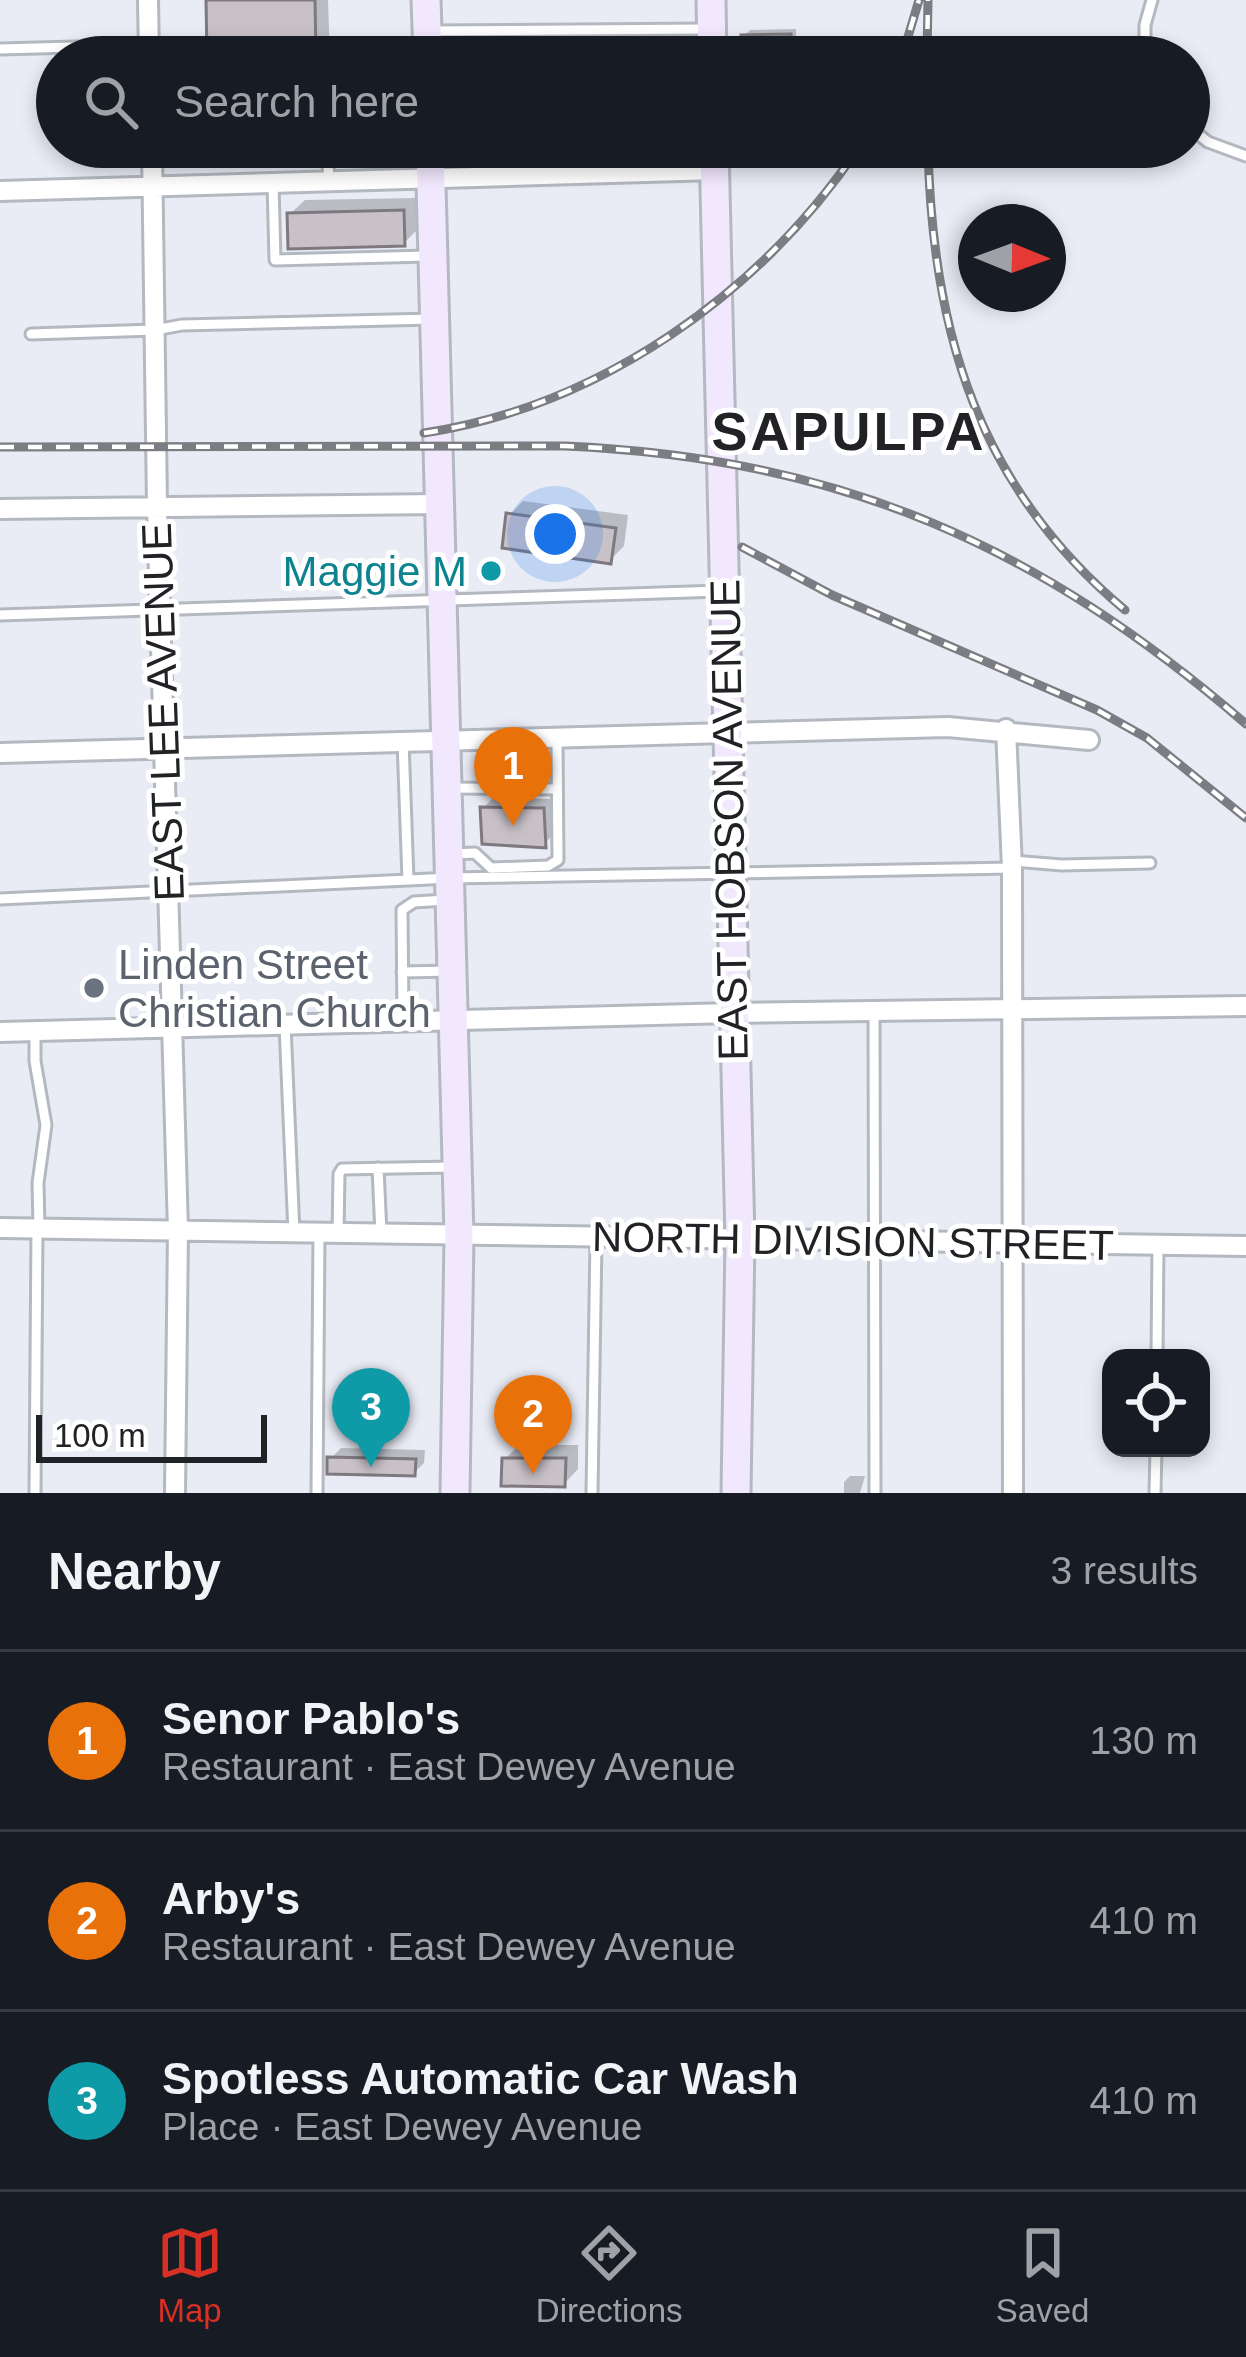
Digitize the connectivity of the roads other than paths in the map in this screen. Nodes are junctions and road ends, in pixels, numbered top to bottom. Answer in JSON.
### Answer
{"nodes":[{"id":1,"x":148,"y":0,"type":"edge"},
{"id":2,"x":426,"y":0,"type":"edge"},
{"id":3,"x":711,"y":0,"type":"edge"},
{"id":4,"x":1152,"y":0,"type":"edge"},
{"id":5,"x":149,"y":36,"type":"edge"},
{"id":6,"x":427,"y":36,"type":"edge"},
{"id":7,"x":712,"y":36,"type":"edge"},
{"id":8,"x":1145,"y":36,"type":"edge"},
{"id":9,"x":0,"y":49,"type":"edge"},
{"id":10,"x":36,"y":49,"type":"edge"},
{"id":11,"x":1210,"y":143,"type":"edge"},
{"id":12,"x":1246,"y":156,"type":"edge"},
{"id":13,"x":153,"y":168,"type":"edge"},
{"id":14,"x":328,"y":168,"type":"edge"},
{"id":15,"x":431,"y":168,"type":"edge"},
{"id":16,"x":580,"y":168,"type":"edge"},
{"id":17,"x":714,"y":168,"type":"edge"},
{"id":18,"x":431,"y":178,"type":"junction"},
{"id":19,"x":329,"y":181,"type":"junction"},
{"id":20,"x":273,"y":183,"type":"junction"},
{"id":21,"x":153,"y":186,"type":"junction"},
{"id":22,"x":0,"y":190,"type":"edge"},
{"id":23,"x":433,"y":256,"type":"junction"},
{"id":24,"x":435,"y":319,"type":"junction"},
{"id":25,"x":154,"y":330,"type":"junction"},
{"id":26,"x":31,"y":334,"type":"dead end"},
{"id":27,"x":440,"y":505,"type":"junction"},
{"id":28,"x":157,"y":506,"type":"junction"},
{"id":29,"x":0,"y":508,"type":"edge"},
{"id":30,"x":724,"y":591,"type":"junction"},
{"id":31,"x":443,"y":601,"type":"junction"},
{"id":32,"x":161,"y":609,"type":"junction"},
{"id":33,"x":0,"y":615,"type":"edge"},
{"id":34,"x":1006,"y":729,"type":"junction"},
{"id":35,"x":728,"y":734,"type":"junction"},
{"id":36,"x":557,"y":739,"type":"junction"},
{"id":37,"x":447,"y":740,"type":"junction"},
{"id":38,"x":1089,"y":740,"type":"dead end"},
{"id":39,"x":403,"y":741,"type":"junction"},
{"id":40,"x":165,"y":751,"type":"junction"},
{"id":41,"x":0,"y":753,"type":"edge"},
{"id":42,"x":448,"y":788,"type":"junction"},
{"id":43,"x":557,"y":789,"type":"junction"},
{"id":44,"x":1150,"y":862,"type":"dead end"},
{"id":45,"x":1012,"y":864,"type":"junction"},
{"id":46,"x":730,"y":870,"type":"junction"},
{"id":47,"x":451,"y":877,"type":"junction"},
{"id":48,"x":408,"y":880,"type":"junction"},
{"id":49,"x":168,"y":893,"type":"junction"},
{"id":50,"x":0,"y":898,"type":"edge"},
{"id":51,"x":454,"y":970,"type":"junction"},
{"id":52,"x":402,"y":972,"type":"junction"},
{"id":53,"x":1246,"y":1006,"type":"edge"},
{"id":54,"x":1012,"y":1009,"type":"junction"},
{"id":55,"x":874,"y":1011,"type":"junction"},
{"id":56,"x":732,"y":1012,"type":"junction"},
{"id":57,"x":455,"y":1020,"type":"junction"},
{"id":58,"x":403,"y":1022,"type":"junction"},
{"id":59,"x":285,"y":1025,"type":"junction"},
{"id":60,"x":171,"y":1028,"type":"junction"},
{"id":61,"x":35,"y":1031,"type":"junction"},
{"id":62,"x":0,"y":1033,"type":"edge"},
{"id":63,"x":458,"y":1167,"type":"junction"},
{"id":64,"x":379,"y":1168,"type":"junction"},
{"id":65,"x":0,"y":1228,"type":"edge"},
{"id":66,"x":38,"y":1228,"type":"junction"},
{"id":67,"x":178,"y":1230,"type":"junction"},
{"id":68,"x":295,"y":1232,"type":"junction"},
{"id":69,"x":328,"y":1233,"type":"junction"},
{"id":70,"x":381,"y":1234,"type":"junction"},
{"id":71,"x":459,"y":1236,"type":"junction"},
{"id":72,"x":596,"y":1239,"type":"junction"},
{"id":73,"x":740,"y":1239,"type":"junction"},
{"id":74,"x":877,"y":1241,"type":"junction"},
{"id":75,"x":1013,"y":1244,"type":"junction"},
{"id":76,"x":1158,"y":1244,"type":"junction"},
{"id":77,"x":1246,"y":1246,"type":"edge"},
{"id":78,"x":1157,"y":1349,"type":"edge"},
{"id":79,"x":1156,"y":1457,"type":"edge"},
{"id":80,"x":35,"y":1493,"type":"edge"},
{"id":81,"x":175,"y":1493,"type":"edge"},
{"id":82,"x":317,"y":1493,"type":"edge"},
{"id":83,"x":455,"y":1493,"type":"edge"},
{"id":84,"x":592,"y":1493,"type":"edge"},
{"id":85,"x":736,"y":1493,"type":"edge"},
{"id":86,"x":875,"y":1493,"type":"edge"},
{"id":87,"x":1013,"y":1493,"type":"edge"},
{"id":88,"x":1155,"y":1493,"type":"edge"}],
"edges":[{"from":1,"to":5,"type":"street"},
{"from":2,"to":6,"type":"main road"},
{"from":3,"to":7,"type":"main road"},
{"from":4,"to":8,"type":"lane"},
{"from":9,"to":10,"type":"lane"},
{"from":11,"to":12,"type":"lane"},
{"from":13,"to":21,"type":"street","name":"EAST LEE AVENUE"},
{"from":14,"to":19,"type":"lane"},
{"from":15,"to":18,"type":"main road"},
{"from":16,"to":18,"type":"street"},
{"from":17,"to":30,"type":"main road","name":"EAST HOBSON AVENUE"},
{"from":18,"to":19,"type":"street"},
{"from":18,"to":23,"type":"main road"},
{"from":19,"to":20,"type":"street"},
{"from":20,"to":21,"type":"street"},
{"from":20,"to":23,"type":"lane"},
{"from":21,"to":22,"type":"street"},
{"from":21,"to":25,"type":"street","name":"EAST LEE AVENUE"},
{"from":23,"to":24,"type":"main road"},
{"from":24,"to":25,"type":"lane"},
{"from":24,"to":27,"type":"main road"},
{"from":25,"to":26,"type":"lane"},
{"from":25,"to":28,"type":"street","name":"EAST LEE AVENUE"},
{"from":27,"to":28,"type":"street"},
{"from":27,"to":31,"type":"main road"},
{"from":28,"to":29,"type":"street"},
{"from":28,"to":32,"type":"street","name":"EAST LEE AVENUE"},
{"from":30,"to":31,"type":"lane"},
{"from":30,"to":35,"type":"main road","name":"EAST HOBSON AVENUE"},
{"from":31,"to":32,"type":"lane"},
{"from":31,"to":37,"type":"main road"},
{"from":32,"to":33,"type":"lane"},
{"from":32,"to":40,"type":"street","name":"EAST LEE AVENUE"},
{"from":34,"to":35,"type":"street"},
{"from":34,"to":38,"type":"street"},
{"from":34,"to":45,"type":"street"},
{"from":35,"to":36,"type":"street"},
{"from":35,"to":46,"type":"main road","name":"EAST HOBSON AVENUE"},
{"from":36,"to":37,"type":"street"},
{"from":36,"to":43,"type":"lane"},
{"from":37,"to":39,"type":"street"},
{"from":37,"to":42,"type":"main road"},
{"from":39,"to":40,"type":"street"},
{"from":39,"to":48,"type":"lane"},
{"from":40,"to":41,"type":"street"},
{"from":40,"to":49,"type":"street","name":"EAST LEE AVENUE"},
{"from":42,"to":43,"type":"lane"},
{"from":42,"to":47,"type":"main road"},
{"from":43,"to":47,"type":"lane"},
{"from":44,"to":45,"type":"lane"},
{"from":45,"to":46,"type":"lane"},
{"from":45,"to":54,"type":"street"},
{"from":46,"to":47,"type":"lane"},
{"from":46,"to":56,"type":"main road","name":"EAST HOBSON AVENUE"},
{"from":47,"to":48,"type":"lane"},
{"from":47,"to":51,"type":"main road"},
{"from":47,"to":52,"type":"lane"},
{"from":48,"to":49,"type":"lane"},
{"from":49,"to":50,"type":"lane"},
{"from":49,"to":60,"type":"street","name":"EAST LEE AVENUE"},
{"from":51,"to":52,"type":"lane"},
{"from":51,"to":57,"type":"main road"},
{"from":52,"to":58,"type":"lane"},
{"from":53,"to":54,"type":"street"},
{"from":54,"to":55,"type":"street"},
{"from":54,"to":75,"type":"street"},
{"from":55,"to":56,"type":"street"},
{"from":55,"to":74,"type":"lane"},
{"from":56,"to":57,"type":"street"},
{"from":56,"to":73,"type":"main road","name":"EAST HOBSON AVENUE"},
{"from":57,"to":58,"type":"street"},
{"from":57,"to":63,"type":"main road"},
{"from":58,"to":59,"type":"street"},
{"from":59,"to":60,"type":"street"},
{"from":59,"to":68,"type":"lane"},
{"from":60,"to":61,"type":"street"},
{"from":60,"to":67,"type":"street","name":"EAST LEE AVENUE"},
{"from":61,"to":62,"type":"street"},
{"from":61,"to":66,"type":"lane"},
{"from":63,"to":64,"type":"lane"},
{"from":63,"to":71,"type":"main road"},
{"from":64,"to":69,"type":"lane"},
{"from":64,"to":70,"type":"lane"},
{"from":65,"to":66,"type":"street","name":"NORTH DIVISION STREET"},
{"from":66,"to":67,"type":"street","name":"NORTH DIVISION STREET"},
{"from":66,"to":80,"type":"lane"},
{"from":67,"to":68,"type":"street","name":"NORTH DIVISION STREET"},
{"from":67,"to":81,"type":"street","name":"EAST LEE AVENUE"},
{"from":68,"to":69,"type":"street","name":"NORTH DIVISION STREET"},
{"from":69,"to":70,"type":"street","name":"NORTH DIVISION STREET"},
{"from":69,"to":82,"type":"lane"},
{"from":70,"to":71,"type":"street","name":"NORTH DIVISION STREET"},
{"from":71,"to":72,"type":"street","name":"NORTH DIVISION STREET"},
{"from":71,"to":83,"type":"main road"},
{"from":72,"to":73,"type":"street","name":"NORTH DIVISION STREET"},
{"from":72,"to":84,"type":"lane"},
{"from":73,"to":74,"type":"street","name":"NORTH DIVISION STREET"},
{"from":73,"to":85,"type":"main road","name":"EAST HOBSON AVENUE"},
{"from":74,"to":75,"type":"street","name":"NORTH DIVISION STREET"},
{"from":74,"to":86,"type":"lane"},
{"from":75,"to":76,"type":"street","name":"NORTH DIVISION STREET"},
{"from":75,"to":87,"type":"street"},
{"from":76,"to":77,"type":"street","name":"NORTH DIVISION STREET"},
{"from":76,"to":78,"type":"lane"},
{"from":79,"to":88,"type":"lane"}]}
